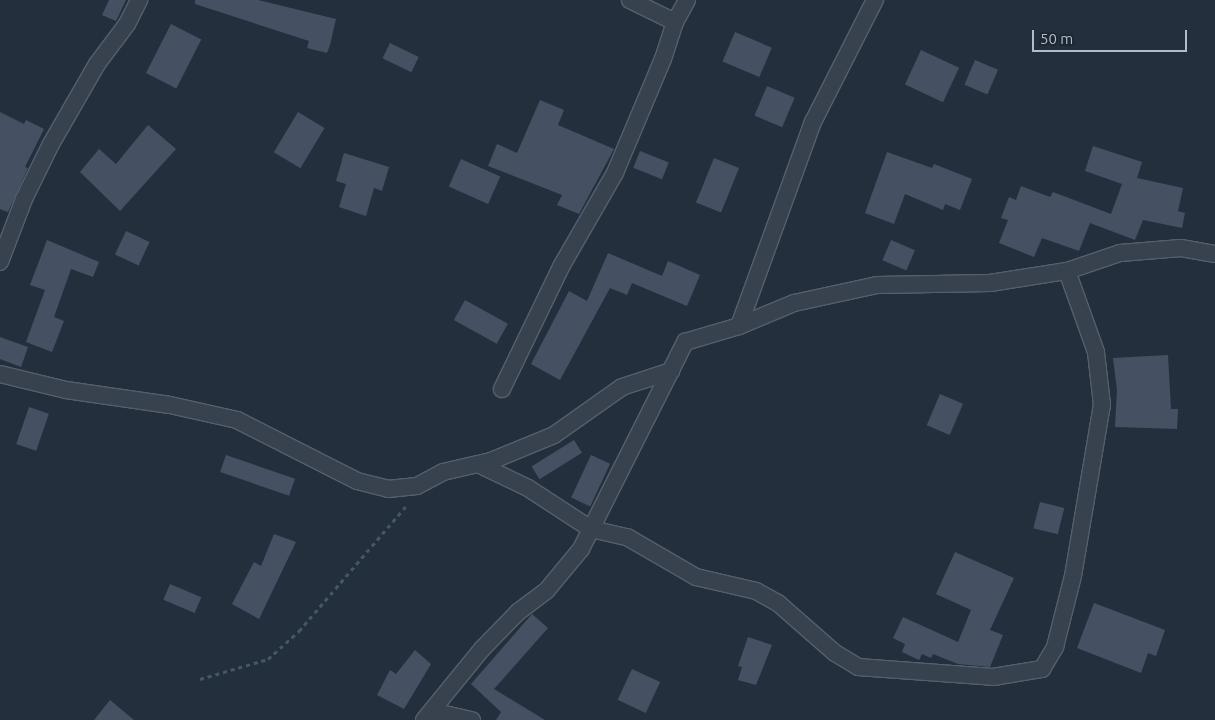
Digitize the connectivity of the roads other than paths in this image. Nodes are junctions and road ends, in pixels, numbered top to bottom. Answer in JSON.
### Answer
{"nodes":[{"id":1,"x":140,"y":0,"type":"edge"},
{"id":2,"x":630,"y":0,"type":"edge"},
{"id":3,"x":686,"y":0,"type":"edge"},
{"id":4,"x":874,"y":0,"type":"edge"},
{"id":5,"x":675,"y":22,"type":"junction"},
{"id":6,"x":1215,"y":254,"type":"edge"},
{"id":7,"x":0,"y":262,"type":"edge"},
{"id":8,"x":1067,"y":271,"type":"junction"},
{"id":9,"x":740,"y":326,"type":"junction"},
{"id":10,"x":671,"y":371,"type":"junction"},
{"id":11,"x":0,"y":374,"type":"edge"},
{"id":12,"x":502,"y":389,"type":"dead end"},
{"id":13,"x":478,"y":464,"type":"junction"},
{"id":14,"x":591,"y":529,"type":"junction"},
{"id":15,"x":424,"y":720,"type":"edge"},
{"id":16,"x":428,"y":720,"type":"edge"},
{"id":17,"x":472,"y":720,"type":"edge"}],
"edges":[{"from":1,"to":7,"type":"street"},
{"from":2,"to":5,"type":"street"},
{"from":3,"to":5,"type":"street"},
{"from":4,"to":9,"type":"street"},
{"from":5,"to":12,"type":"street"},
{"from":6,"to":8,"type":"street"},
{"from":8,"to":9,"type":"street"},
{"from":8,"to":14,"type":"street"},
{"from":9,"to":10,"type":"street"},
{"from":10,"to":13,"type":"street"},
{"from":10,"to":14,"type":"street"},
{"from":11,"to":13,"type":"street"},
{"from":13,"to":14,"type":"street"},
{"from":14,"to":15,"type":"street"},
{"from":16,"to":17,"type":"street"}]}
